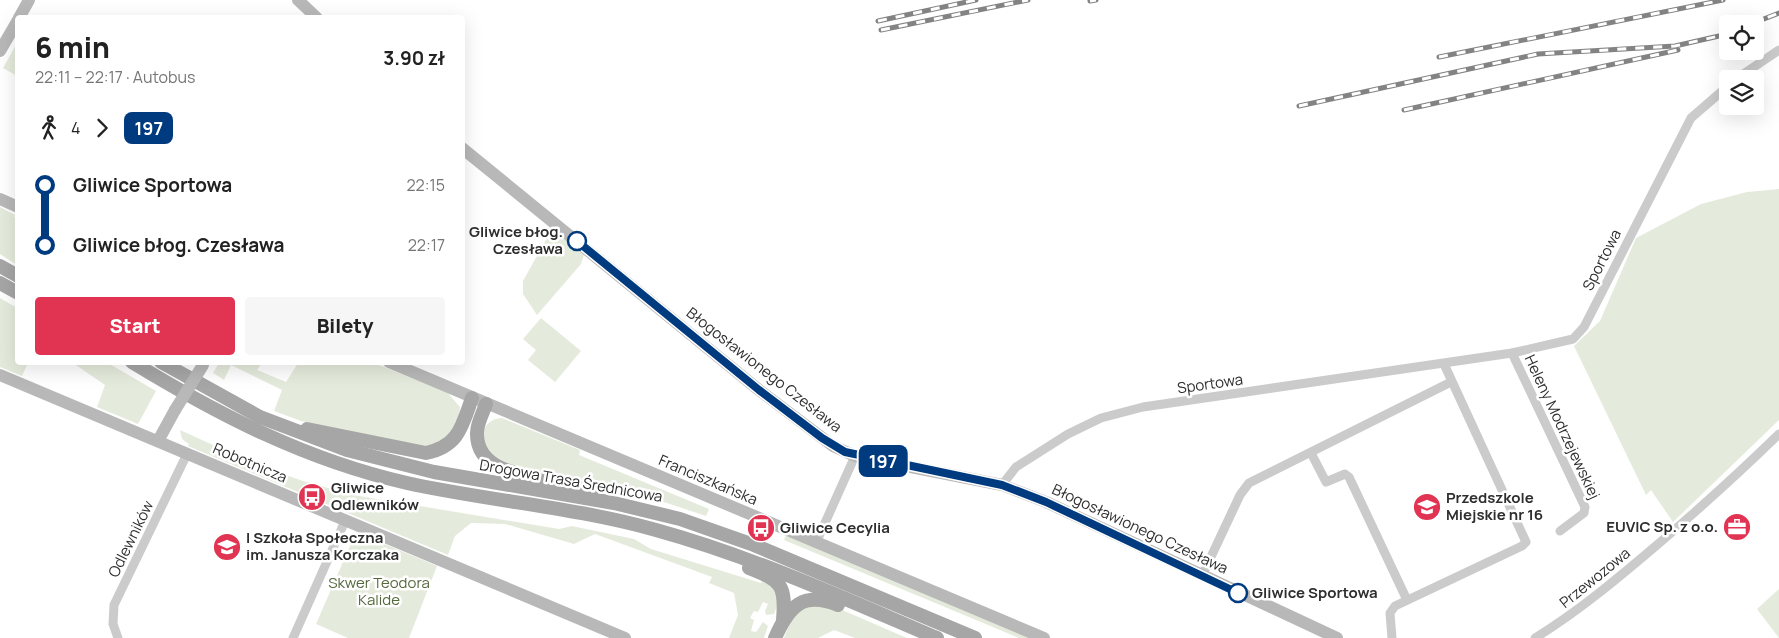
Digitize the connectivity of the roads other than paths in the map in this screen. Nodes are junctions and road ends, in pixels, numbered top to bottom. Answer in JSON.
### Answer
{"nodes":[{"id":1,"x":29,"y":0,"type":"edge"},
{"id":2,"x":298,"y":0,"type":"edge"},
{"id":3,"x":20,"y":15,"type":"edge"},
{"id":4,"x":314,"y":15,"type":"edge"},
{"id":5,"x":15,"y":24,"type":"edge"},
{"id":6,"x":1779,"y":50,"type":"edge"},
{"id":7,"x":0,"y":51,"type":"edge"},
{"id":8,"x":1749,"y":70,"type":"edge"},
{"id":9,"x":1719,"y":94,"type":"edge"},
{"id":10,"x":465,"y":150,"type":"edge"},
{"id":11,"x":0,"y":199,"type":"edge"},
{"id":12,"x":15,"y":206,"type":"edge"},
{"id":13,"x":0,"y":266,"type":"edge"},
{"id":14,"x":15,"y":274,"type":"edge"},
{"id":15,"x":0,"y":283,"type":"edge"},
{"id":16,"x":15,"y":292,"type":"edge"},
{"id":17,"x":1512,"y":353,"type":"junction"},
{"id":18,"x":1444,"y":364,"type":"junction"},
{"id":19,"x":137,"y":365,"type":"edge"},
{"id":20,"x":166,"y":365,"type":"edge"},
{"id":21,"x":203,"y":365,"type":"edge"},
{"id":22,"x":396,"y":365,"type":"edge"},
{"id":23,"x":0,"y":375,"type":"edge"},
{"id":24,"x":1452,"y":382,"type":"junction"},
{"id":25,"x":472,"y":398,"type":"junction"},
{"id":26,"x":486,"y":404,"type":"junction"},
{"id":27,"x":272,"y":422,"type":"junction"},
{"id":28,"x":1779,"y":434,"type":"edge"},
{"id":29,"x":158,"y":442,"type":"junction"},
{"id":30,"x":1311,"y":452,"type":"junction"},
{"id":31,"x":187,"y":454,"type":"junction"},
{"id":32,"x":855,"y":456,"type":"junction"},
{"id":33,"x":1002,"y":485,"type":"junction"},
{"id":34,"x":614,"y":502,"type":"junction"},
{"id":35,"x":346,"y":521,"type":"junction"},
{"id":36,"x":1560,"y":532,"type":"dead end"},
{"id":37,"x":702,"y":543,"type":"junction"},
{"id":38,"x":816,"y":543,"type":"junction"},
{"id":39,"x":1202,"y":576,"type":"junction"},
{"id":40,"x":1407,"y":600,"type":"junction"},
{"id":41,"x":782,"y":620,"type":"junction"},
{"id":42,"x":906,"y":624,"type":"junction"},
{"id":43,"x":118,"y":638,"type":"edge"},
{"id":44,"x":293,"y":638,"type":"edge"},
{"id":45,"x":625,"y":638,"type":"edge"},
{"id":46,"x":775,"y":638,"type":"edge"},
{"id":47,"x":938,"y":638,"type":"edge"},
{"id":48,"x":975,"y":638,"type":"edge"},
{"id":49,"x":1044,"y":638,"type":"edge"},
{"id":50,"x":1337,"y":638,"type":"edge"},
{"id":51,"x":1392,"y":638,"type":"edge"},
{"id":52,"x":1535,"y":638,"type":"edge"}],
"edges":[{"from":1,"to":3,"type":"street"},
{"from":2,"to":4,"type":"street"},
{"from":5,"to":7,"type":"street"},
{"from":6,"to":8,"type":"street"},
{"from":9,"to":17,"type":"street","name":"Sportowa"},
{"from":10,"to":32,"type":"street","name":"Błogosławionego Czesława"},
{"from":11,"to":12,"type":"street"},
{"from":13,"to":14,"type":"main road"},
{"from":15,"to":16,"type":"main road"},
{"from":17,"to":18,"type":"street","name":"Sportowa"},
{"from":17,"to":36,"type":"street","name":"Heleny Modrzejewskiej"},
{"from":18,"to":24,"type":"street"},
{"from":18,"to":33,"type":"street","name":"Sportowa"},
{"from":19,"to":37,"type":"main road","name":"Drogowa Trasa Średnicowa"},
{"from":20,"to":27,"type":"main road","name":"Drogowa Trasa Średnicowa"},
{"from":21,"to":29,"type":"street","bridge":true},
{"from":22,"to":25,"type":"street","name":"Franciszkańska"},
{"from":23,"to":29,"type":"street","name":"Robotnicza"},
{"from":24,"to":30,"type":"street"},
{"from":24,"to":40,"type":"street"},
{"from":25,"to":26,"type":"street","name":"Franciszkańska"},
{"from":25,"to":27,"type":"main road"},
{"from":26,"to":34,"type":"main road"},
{"from":26,"to":38,"type":"street","name":"Franciszkańska"},
{"from":27,"to":34,"type":"main road","name":"Drogowa Trasa Średnicowa"},
{"from":28,"to":52,"type":"street","name":"Przewozowa"},
{"from":29,"to":31,"type":"street","name":"Robotnicza"},
{"from":30,"to":39,"type":"street"},
{"from":30,"to":40,"type":"street"},
{"from":31,"to":35,"type":"street","name":"Robotnicza"},
{"from":31,"to":43,"type":"street","name":"Odlewników"},
{"from":32,"to":33,"type":"street","name":"Błogosławionego Czesława"},
{"from":32,"to":38,"type":"street"},
{"from":33,"to":39,"type":"street","name":"Błogosławionego Czesława"},
{"from":34,"to":48,"type":"main road","name":"Drogowa Trasa Średnicowa"},
{"from":35,"to":44,"type":"street"},
{"from":35,"to":45,"type":"street","name":"Robotnicza"},
{"from":37,"to":41,"type":"main road"},
{"from":37,"to":42,"type":"main road","name":"Drogowa Trasa Średnicowa"},
{"from":38,"to":49,"type":"street","name":"Franciszkańska"},
{"from":39,"to":50,"type":"street","name":"Błogosławionego Czesława"},
{"from":40,"to":51,"type":"street"},
{"from":41,"to":42,"type":"main road"},
{"from":41,"to":46,"type":"main road"},
{"from":42,"to":47,"type":"main road","name":"Drogowa Trasa Średnicowa"}]}
